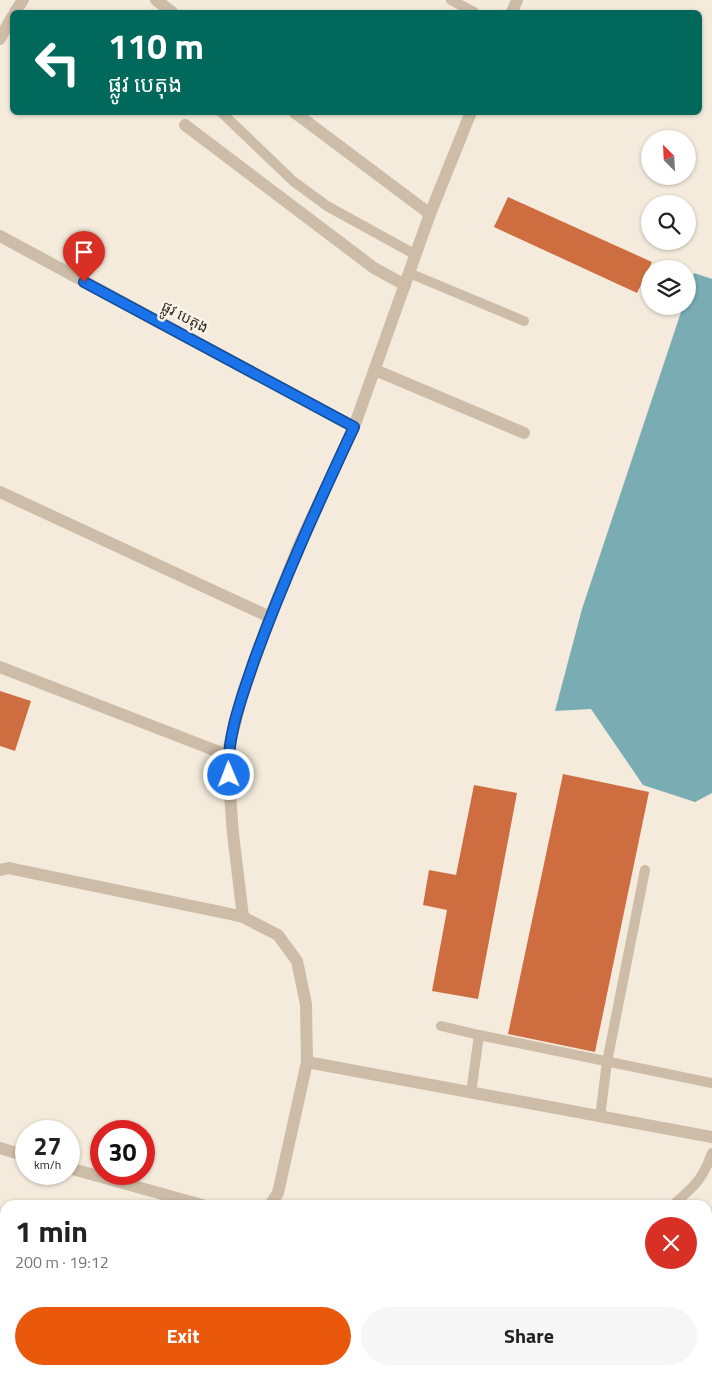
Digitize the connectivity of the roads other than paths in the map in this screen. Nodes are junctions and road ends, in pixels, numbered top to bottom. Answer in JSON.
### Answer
{"nodes":[{"id":1,"x":156,"y":0,"type":"edge"},
{"id":2,"x":451,"y":0,"type":"edge"},
{"id":3,"x":169,"y":10,"type":"edge"},
{"id":4,"x":470,"y":10,"type":"edge"},
{"id":5,"x":10,"y":21,"type":"edge"},
{"id":6,"x":0,"y":39,"type":"edge"},
{"id":7,"x":224,"y":115,"type":"edge"},
{"id":8,"x":298,"y":115,"type":"edge"},
{"id":9,"x":471,"y":115,"type":"edge"},
{"id":10,"x":185,"y":125,"type":"dead end"},
{"id":11,"x":430,"y":214,"type":"junction"},
{"id":12,"x":0,"y":236,"type":"edge"},
{"id":13,"x":416,"y":255,"type":"junction"},
{"id":14,"x":407,"y":279,"type":"junction"},
{"id":15,"x":524,"y":321,"type":"dead end"},
{"id":16,"x":375,"y":370,"type":"junction"},
{"id":17,"x":354,"y":427,"type":"junction"},
{"id":18,"x":524,"y":433,"type":"dead end"},
{"id":19,"x":0,"y":492,"type":"edge"},
{"id":20,"x":270,"y":617,"type":"junction"},
{"id":21,"x":0,"y":667,"type":"edge"},
{"id":22,"x":227,"y":755,"type":"junction"},
{"id":23,"x":0,"y":870,"type":"edge"},
{"id":24,"x":644,"y":870,"type":"dead end"},
{"id":25,"x":243,"y":917,"type":"junction"},
{"id":26,"x":441,"y":1026,"type":"dead end"},
{"id":27,"x":480,"y":1036,"type":"junction"},
{"id":28,"x":307,"y":1062,"type":"junction"},
{"id":29,"x":607,"y":1062,"type":"junction"},
{"id":30,"x":712,"y":1083,"type":"edge"},
{"id":31,"x":471,"y":1092,"type":"junction"},
{"id":32,"x":600,"y":1116,"type":"junction"},
{"id":33,"x":712,"y":1137,"type":"edge"},
{"id":34,"x":0,"y":1148,"type":"edge"},
{"id":35,"x":15,"y":1153,"type":"edge"},
{"id":36,"x":712,"y":1153,"type":"edge"},
{"id":37,"x":80,"y":1171,"type":"edge"},
{"id":38,"x":184,"y":1200,"type":"edge"},
{"id":39,"x":273,"y":1200,"type":"edge"},
{"id":40,"x":679,"y":1200,"type":"edge"}],
"edges":[{"from":1,"to":3,"type":"street"},
{"from":2,"to":4,"type":"lane"},
{"from":5,"to":6,"type":"street"},
{"from":7,"to":13,"type":"lane"},
{"from":8,"to":11,"type":"street"},
{"from":9,"to":11,"type":"street"},
{"from":10,"to":14,"type":"street"},
{"from":11,"to":13,"type":"street"},
{"from":12,"to":17,"type":"street","name":"ផ្លូវ បេតុង"},
{"from":13,"to":14,"type":"street"},
{"from":14,"to":15,"type":"lane"},
{"from":14,"to":16,"type":"street"},
{"from":16,"to":17,"type":"street"},
{"from":16,"to":18,"type":"street"},
{"from":17,"to":20,"type":"street"},
{"from":19,"to":20,"type":"street"},
{"from":20,"to":22,"type":"street"},
{"from":21,"to":22,"type":"street"},
{"from":22,"to":25,"type":"street"},
{"from":23,"to":25,"type":"street"},
{"from":24,"to":29,"type":"lane"},
{"from":25,"to":28,"type":"street"},
{"from":26,"to":27,"type":"lane"},
{"from":27,"to":29,"type":"lane"},
{"from":27,"to":31,"type":"lane"},
{"from":28,"to":31,"type":"street"},
{"from":28,"to":39,"type":"street"},
{"from":29,"to":30,"type":"lane"},
{"from":29,"to":32,"type":"lane"},
{"from":31,"to":32,"type":"street"},
{"from":32,"to":33,"type":"street"},
{"from":34,"to":35,"type":"street"},
{"from":36,"to":40,"type":"lane"},
{"from":37,"to":38,"type":"street"}]}
